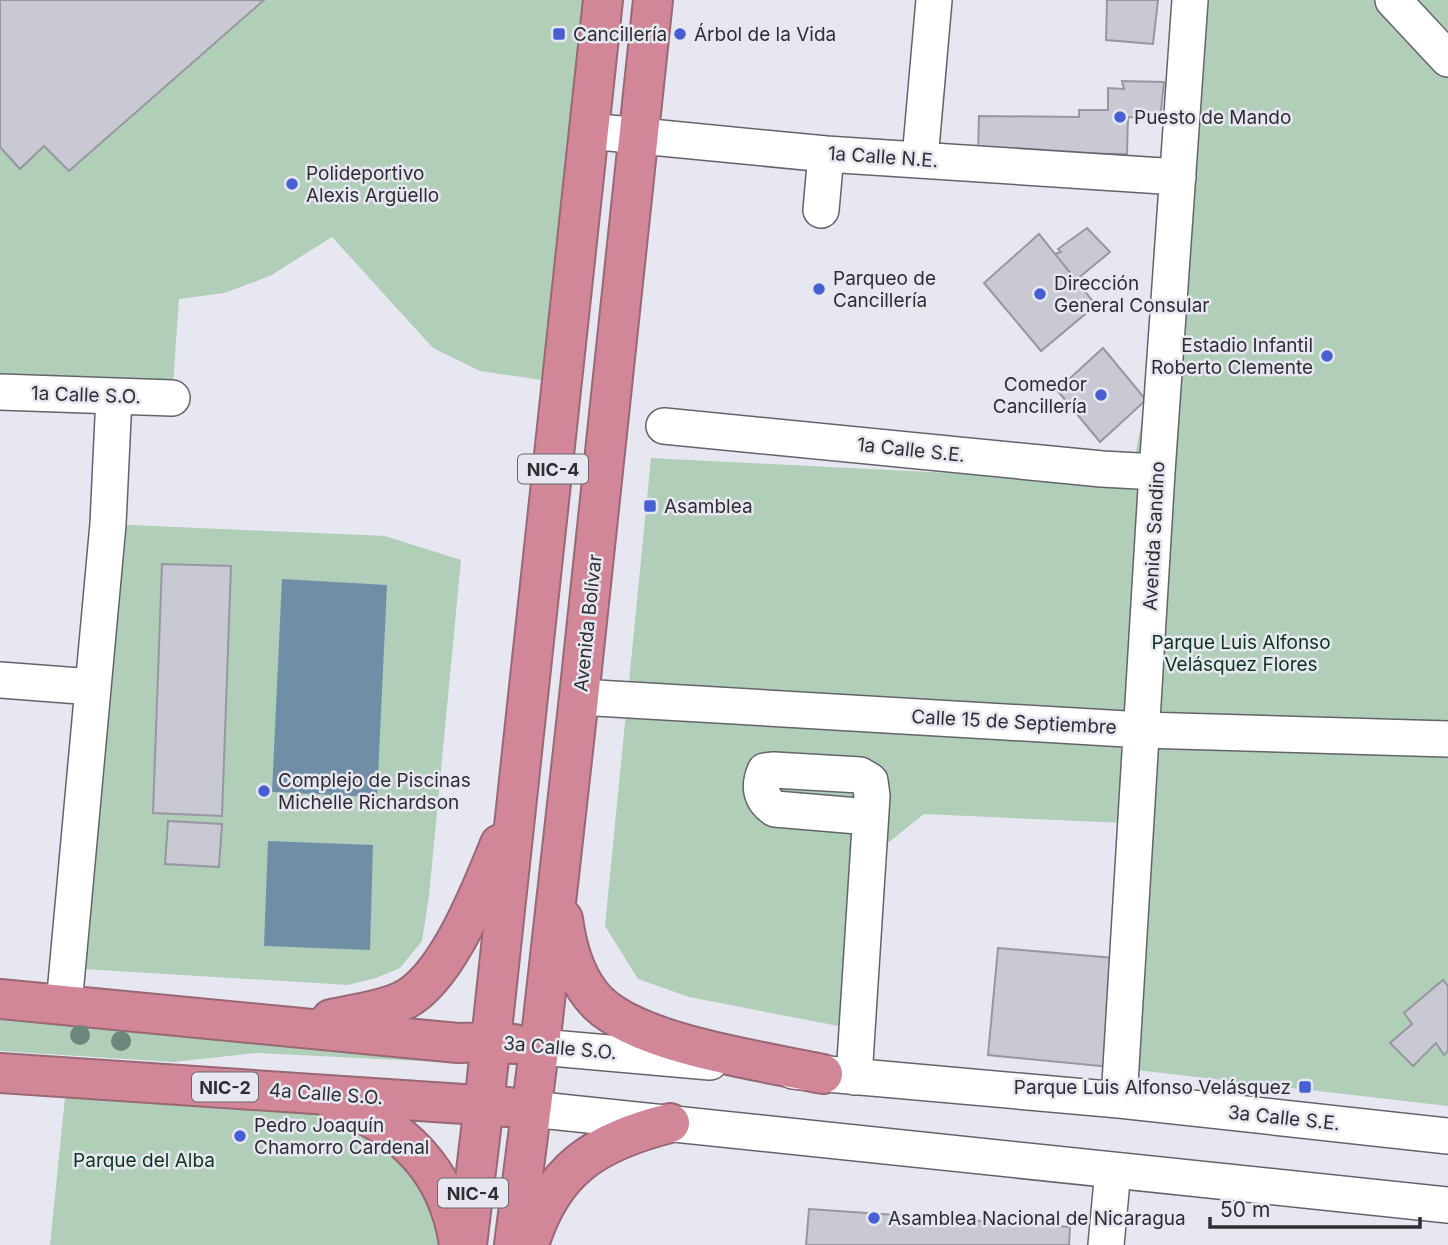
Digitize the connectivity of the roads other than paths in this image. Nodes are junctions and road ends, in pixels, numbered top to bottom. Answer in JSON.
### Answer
{"nodes":[{"id":1,"x":603,"y":0,"type":"edge"},
{"id":2,"x":653,"y":0,"type":"edge"},
{"id":3,"x":934,"y":0,"type":"edge"},
{"id":4,"x":1190,"y":0,"type":"edge"},
{"id":5,"x":1393,"y":0,"type":"edge"},
{"id":6,"x":1448,"y":59,"type":"edge"},
{"id":7,"x":589,"y":131,"type":"junction"},
{"id":8,"x":638,"y":137,"type":"junction"},
{"id":9,"x":827,"y":154,"type":"junction"},
{"id":10,"x":920,"y":159,"type":"junction"},
{"id":11,"x":1178,"y":177,"type":"junction"},
{"id":12,"x":821,"y":210,"type":"dead end"},
{"id":13,"x":0,"y":392,"type":"edge"},
{"id":14,"x":114,"y":397,"type":"junction"},
{"id":15,"x":172,"y":398,"type":"dead end"},
{"id":16,"x":664,"y":426,"type":"dead end"},
{"id":17,"x":1157,"y":472,"type":"junction"},
{"id":18,"x":0,"y":680,"type":"edge"},
{"id":19,"x":93,"y":687,"type":"junction"},
{"id":20,"x":579,"y":696,"type":"junction"},
{"id":21,"x":1143,"y":730,"type":"junction"},
{"id":22,"x":1448,"y":739,"type":"edge"},
{"id":23,"x":516,"y":806,"type":"junction"},
{"id":24,"x":870,"y":817,"type":"dead end"},
{"id":25,"x":559,"y":870,"type":"junction"},
{"id":26,"x":0,"y":999,"type":"edge"},
{"id":27,"x":64,"y":1005,"type":"junction"},
{"id":28,"x":296,"y":1026,"type":"junction"},
{"id":29,"x":490,"y":1042,"type":"junction"},
{"id":30,"x":540,"y":1047,"type":"junction"},
{"id":31,"x":0,"y":1073,"type":"edge"},
{"id":32,"x":839,"y":1076,"type":"junction"},
{"id":33,"x":1120,"y":1086,"type":"junction"},
{"id":34,"x":306,"y":1092,"type":"junction"},
{"id":35,"x":484,"y":1105,"type":"junction"},
{"id":36,"x":531,"y":1110,"type":"junction"},
{"id":37,"x":670,"y":1123,"type":"junction"},
{"id":38,"x":1448,"y":1136,"type":"edge"},
{"id":39,"x":1113,"y":1170,"type":"junction"},
{"id":40,"x":1448,"y":1205,"type":"edge"},
{"id":41,"x":459,"y":1245,"type":"edge"},
{"id":42,"x":467,"y":1245,"type":"edge"},
{"id":43,"x":514,"y":1245,"type":"edge"},
{"id":44,"x":529,"y":1245,"type":"edge"},
{"id":45,"x":1106,"y":1245,"type":"edge"}],
"edges":[{"from":1,"to":7,"type":"highway","number":"NIC-4"},
{"from":2,"to":8,"type":"highway","name":"Avenida Bolívar","number":"NIC-4"},
{"from":3,"to":10,"type":"street"},
{"from":4,"to":11,"type":"street","name":"Avenida Sandino"},
{"from":5,"to":6,"type":"street"},
{"from":7,"to":8,"type":"street","name":"1a Calle N.E."},
{"from":7,"to":23,"type":"highway","number":"NIC-4"},
{"from":8,"to":9,"type":"street","name":"1a Calle N.E."},
{"from":8,"to":20,"type":"highway","name":"Avenida Bolívar","number":"NIC-4"},
{"from":9,"to":10,"type":"street","name":"1a Calle N.E."},
{"from":9,"to":12,"type":"street"},
{"from":10,"to":11,"type":"street","name":"1a Calle N.E."},
{"from":11,"to":17,"type":"street","name":"Avenida Sandino"},
{"from":13,"to":14,"type":"street","name":"1a Calle S.O."},
{"from":14,"to":15,"type":"street","name":"1a Calle S.O."},
{"from":14,"to":19,"type":"street"},
{"from":16,"to":17,"type":"street","name":"1a Calle S.E."},
{"from":17,"to":21,"type":"street","name":"Avenida Sandino"},
{"from":18,"to":19,"type":"street"},
{"from":19,"to":27,"type":"street"},
{"from":20,"to":21,"type":"street","name":"Calle 15 de Septiembre"},
{"from":20,"to":25,"type":"highway","name":"Avenida Bolívar","number":"NIC-4"},
{"from":21,"to":22,"type":"street","name":"Calle 15 de Septiembre"},
{"from":21,"to":33,"type":"street","name":"Avenida Sandino"},
{"from":23,"to":28,"type":"highway"},
{"from":23,"to":29,"type":"highway","number":"NIC-4"},
{"from":24,"to":32,"type":"street"},
{"from":25,"to":30,"type":"highway","name":"Avenida Bolívar","number":"NIC-4"},
{"from":25,"to":32,"type":"highway"},
{"from":26,"to":27,"type":"highway","name":"3a Calle S.O."},
{"from":27,"to":28,"type":"highway","name":"3a Calle S.O."},
{"from":28,"to":29,"type":"highway","name":"3a Calle S.O."},
{"from":29,"to":30,"type":"highway","name":"3a Calle S.O."},
{"from":29,"to":35,"type":"highway","number":"NIC-4"},
{"from":30,"to":32,"type":"street","name":"3a Calle S.O."},
{"from":30,"to":36,"type":"highway","name":"Avenida Bolívar","number":"NIC-4"},
{"from":31,"to":34,"type":"highway","name":"4a Calle S.O.","number":"NIC-2"},
{"from":32,"to":33,"type":"street","name":"3a Calle S.O."},
{"from":33,"to":38,"type":"street","name":"3a Calle S.E."},
{"from":34,"to":35,"type":"highway","name":"4a Calle S.O.","number":"NIC-2"},
{"from":34,"to":41,"type":"highway"},
{"from":35,"to":36,"type":"highway","number":"NIC-2"},
{"from":35,"to":42,"type":"highway","number":"NIC-4"},
{"from":36,"to":37,"type":"street"},
{"from":36,"to":43,"type":"highway","name":"Avenida Bolívar","number":"NIC-4"},
{"from":37,"to":39,"type":"street"},
{"from":37,"to":44,"type":"highway"},
{"from":39,"to":40,"type":"street"},
{"from":39,"to":45,"type":"street"}]}
